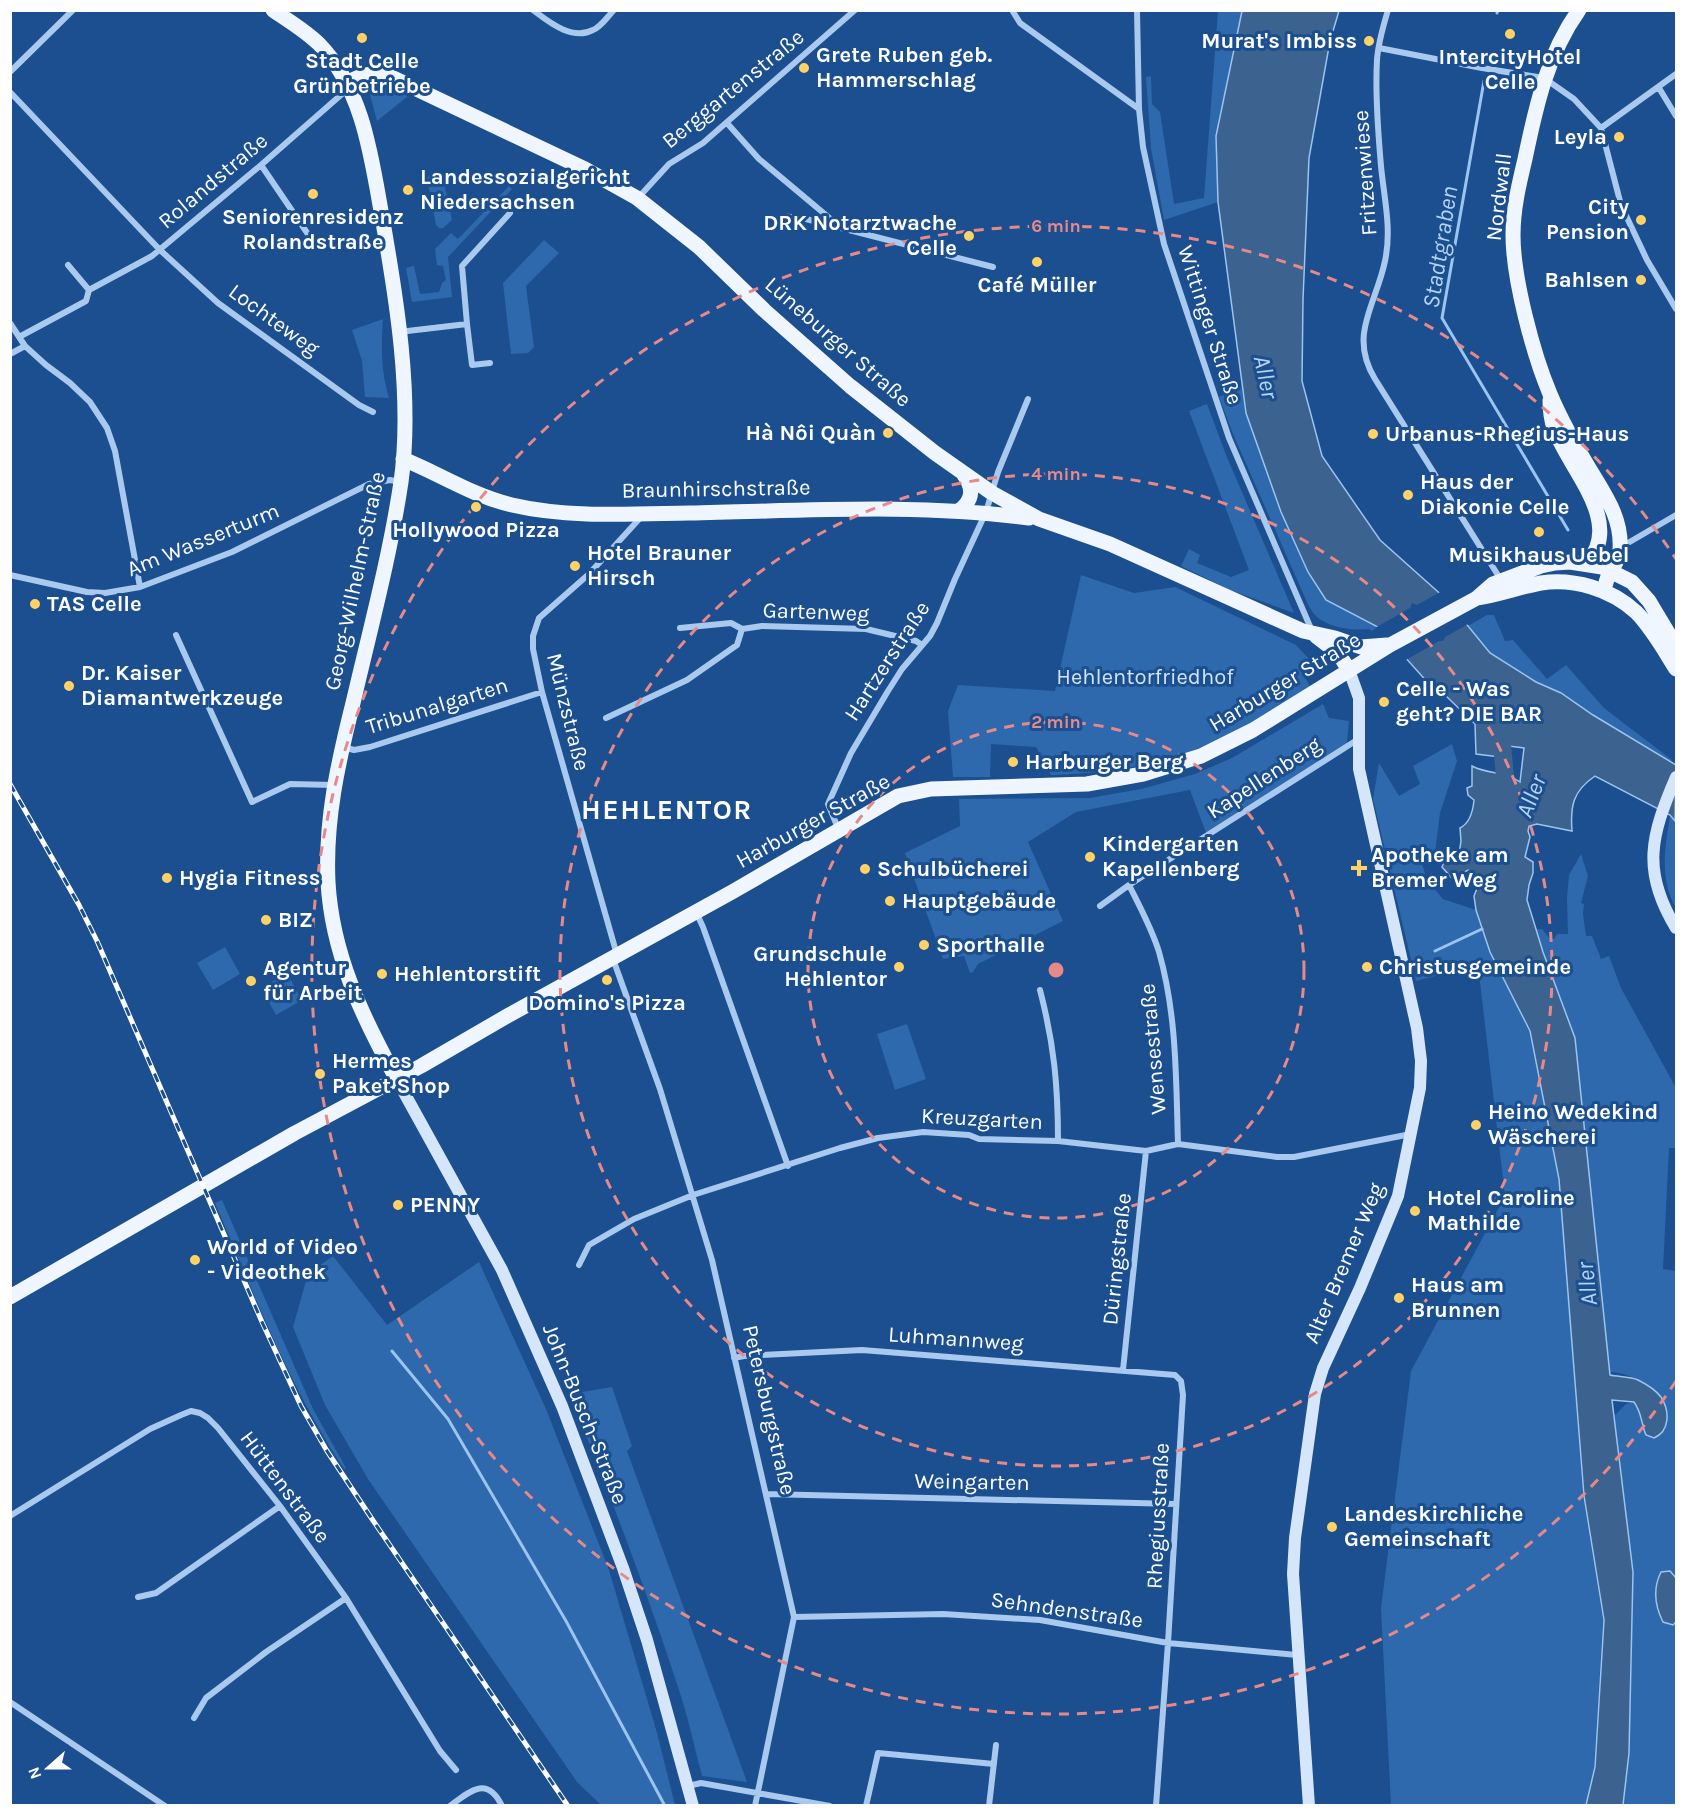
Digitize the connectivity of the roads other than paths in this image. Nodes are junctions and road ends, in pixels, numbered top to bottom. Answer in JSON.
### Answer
{"nodes":[{"id":1,"x":73,"y":10,"type":"edge"},
{"id":2,"x":273,"y":10,"type":"edge"},
{"id":3,"x":533,"y":10,"type":"edge"},
{"id":4,"x":614,"y":10,"type":"edge"},
{"id":5,"x":855,"y":10,"type":"edge"},
{"id":6,"x":1012,"y":10,"type":"edge"},
{"id":7,"x":1137,"y":10,"type":"edge"},
{"id":8,"x":1388,"y":10,"type":"edge"},
{"id":9,"x":1579,"y":10,"type":"edge"},
{"id":10,"x":1379,"y":48,"type":"junction"},
{"id":11,"x":10,"y":72,"type":"edge"},
{"id":12,"x":1677,"y":74,"type":"edge"},
{"id":13,"x":1544,"y":78,"type":"junction"},
{"id":14,"x":347,"y":83,"type":"junction"},
{"id":15,"x":1659,"y":88,"type":"junction"},
{"id":16,"x":10,"y":92,"type":"edge"},
{"id":17,"x":1138,"y":109,"type":"junction"},
{"id":18,"x":1677,"y":116,"type":"edge"},
{"id":19,"x":727,"y":123,"type":"junction"},
{"id":20,"x":1601,"y":128,"type":"junction"},
{"id":21,"x":261,"y":165,"type":"junction"},
{"id":22,"x":637,"y":198,"type":"junction"},
{"id":23,"x":510,"y":213,"type":"dead end"},
{"id":24,"x":783,"y":216,"type":"dead end"},
{"id":25,"x":842,"y":228,"type":"junction"},
{"id":26,"x":314,"y":243,"type":"dead end"},
{"id":27,"x":160,"y":250,"type":"junction"},
{"id":28,"x":68,"y":265,"type":"dead end"},
{"id":29,"x":993,"y":267,"type":"dead end"},
{"id":30,"x":89,"y":290,"type":"junction"},
{"id":31,"x":1677,"y":309,"type":"edge"},
{"id":32,"x":10,"y":323,"type":"edge"},
{"id":33,"x":467,"y":324,"type":"junction"},
{"id":34,"x":399,"y":332,"type":"junction"},
{"id":35,"x":19,"y":337,"type":"junction"},
{"id":36,"x":25,"y":346,"type":"junction"},
{"id":37,"x":10,"y":354,"type":"edge"},
{"id":38,"x":490,"y":363,"type":"dead end"},
{"id":39,"x":1550,"y":394,"type":"junction"},
{"id":40,"x":1028,"y":399,"type":"dead end"},
{"id":41,"x":373,"y":412,"type":"dead end"},
{"id":42,"x":403,"y":459,"type":"junction"},
{"id":43,"x":963,"y":474,"type":"junction"},
{"id":44,"x":1596,"y":479,"type":"junction"},
{"id":45,"x":401,"y":482,"type":"junction"},
{"id":46,"x":992,"y":493,"type":"junction"},
{"id":47,"x":959,"y":511,"type":"junction"},
{"id":48,"x":986,"y":512,"type":"junction"},
{"id":49,"x":644,"y":514,"type":"junction"},
{"id":50,"x":1677,"y":515,"type":"edge"},
{"id":51,"x":1039,"y":519,"type":"junction"},
{"id":52,"x":1620,"y":547,"type":"junction"},
{"id":53,"x":1587,"y":563,"type":"junction"},
{"id":54,"x":1611,"y":570,"type":"junction"},
{"id":55,"x":10,"y":575,"type":"edge"},
{"id":56,"x":1502,"y":580,"type":"junction"},
{"id":57,"x":140,"y":587,"type":"junction"},
{"id":58,"x":1603,"y":591,"type":"junction"},
{"id":59,"x":1472,"y":600,"type":"junction"},
{"id":60,"x":680,"y":628,"type":"dead end"},
{"id":61,"x":742,"y":629,"type":"junction"},
{"id":62,"x":1313,"y":634,"type":"junction"},
{"id":63,"x":176,"y":635,"type":"dead end"},
{"id":64,"x":922,"y":645,"type":"junction"},
{"id":65,"x":1390,"y":645,"type":"junction"},
{"id":66,"x":1677,"y":646,"type":"edge"},
{"id":67,"x":1677,"y":669,"type":"edge"},
{"id":68,"x":1349,"y":670,"type":"junction"},
{"id":69,"x":542,"y":692,"type":"junction"},
{"id":70,"x":606,"y":718,"type":"dead end"},
{"id":71,"x":1358,"y":740,"type":"junction"},
{"id":72,"x":342,"y":747,"type":"junction"},
{"id":73,"x":1677,"y":777,"type":"edge"},
{"id":74,"x":334,"y":785,"type":"junction"},
{"id":75,"x":839,"y":829,"type":"junction"},
{"id":76,"x":1129,"y":885,"type":"junction"},
{"id":77,"x":1100,"y":906,"type":"dead end"},
{"id":78,"x":696,"y":912,"type":"junction"},
{"id":79,"x":1677,"y":928,"type":"edge"},
{"id":80,"x":615,"y":957,"type":"junction"},
{"id":81,"x":1040,"y":990,"type":"dead end"},
{"id":82,"x":396,"y":1078,"type":"junction"},
{"id":83,"x":1412,"y":1134,"type":"junction"},
{"id":84,"x":1058,"y":1141,"type":"junction"},
{"id":85,"x":1178,"y":1144,"type":"junction"},
{"id":86,"x":1146,"y":1151,"type":"junction"},
{"id":87,"x":788,"y":1166,"type":"junction"},
{"id":88,"x":693,"y":1195,"type":"junction"},
{"id":89,"x":579,"y":1265,"type":"dead end"},
{"id":90,"x":10,"y":1297,"type":"edge"},
{"id":91,"x":734,"y":1358,"type":"junction"},
{"id":92,"x":1124,"y":1370,"type":"junction"},
{"id":93,"x":1175,"y":1375,"type":"joint"},
{"id":94,"x":767,"y":1494,"type":"junction"},
{"id":95,"x":1176,"y":1504,"type":"junction"},
{"id":96,"x":280,"y":1506,"type":"junction"},
{"id":97,"x":10,"y":1516,"type":"edge"},
{"id":98,"x":138,"y":1597,"type":"dead end"},
{"id":99,"x":346,"y":1598,"type":"junction"},
{"id":100,"x":794,"y":1617,"type":"junction"},
{"id":101,"x":1168,"y":1643,"type":"junction"},
{"id":102,"x":1298,"y":1655,"type":"junction"},
{"id":103,"x":10,"y":1702,"type":"edge"},
{"id":104,"x":194,"y":1718,"type":"dead end"},
{"id":105,"x":996,"y":1745,"type":"dead end"},
{"id":106,"x":994,"y":1764,"type":"junction"},
{"id":107,"x":456,"y":1770,"type":"dead end"},
{"id":108,"x":688,"y":1786,"type":"junction"},
{"id":109,"x":758,"y":1792,"type":"junction"},
{"id":110,"x":165,"y":1806,"type":"edge"},
{"id":111,"x":450,"y":1806,"type":"edge"},
{"id":112,"x":502,"y":1806,"type":"edge"},
{"id":113,"x":693,"y":1806,"type":"edge"},
{"id":114,"x":755,"y":1806,"type":"edge"},
{"id":115,"x":830,"y":1806,"type":"edge"},
{"id":116,"x":866,"y":1806,"type":"edge"},
{"id":117,"x":989,"y":1806,"type":"edge"},
{"id":118,"x":1156,"y":1806,"type":"edge"},
{"id":119,"x":1308,"y":1806,"type":"edge"}],
"edges":[{"from":1,"to":11,"type":"street"},
{"from":2,"to":14,"type":"main road","name":"Georg-Wilhelm-Straße"},
{"from":3,"to":4,"type":"street"},
{"from":5,"to":19,"type":"street","name":"Berggartenstraße"},
{"from":6,"to":17,"type":"street"},
{"from":7,"to":17,"type":"street","name":"Wittinger Straße"},
{"from":8,"to":10,"type":"street","name":"Fritzenwiese"},
{"from":9,"to":13,"type":"main road","name":"Nordwall"},
{"from":10,"to":13,"type":"street"},
{"from":10,"to":56,"type":"street","name":"Fritzenwiese"},
{"from":12,"to":15,"type":"street"},
{"from":13,"to":20,"type":"street"},
{"from":13,"to":39,"type":"main road","name":"Nordwall"},
{"from":14,"to":21,"type":"street","name":"Rolandstraße"},
{"from":14,"to":22,"type":"main road","name":"Lüneburger Straße"},
{"from":14,"to":34,"type":"main road","name":"Georg-Wilhelm-Straße"},
{"from":15,"to":18,"type":"street"},
{"from":15,"to":20,"type":"street"},
{"from":16,"to":27,"type":"street","name":"Lochteweg"},
{"from":17,"to":62,"type":"street","name":"Wittinger Straße"},
{"from":19,"to":22,"type":"street","name":"Berggartenstraße"},
{"from":19,"to":25,"type":"street"},
{"from":20,"to":31,"type":"street"},
{"from":21,"to":26,"type":"street"},
{"from":21,"to":27,"type":"street","name":"Rolandstraße"},
{"from":22,"to":43,"type":"main road","name":"Lüneburger Straße"},
{"from":23,"to":33,"type":"street"},
{"from":24,"to":25,"type":"street"},
{"from":25,"to":29,"type":"street"},
{"from":27,"to":30,"type":"street","name":"Rolandstraße"},
{"from":27,"to":41,"type":"street","name":"Lochteweg"},
{"from":28,"to":30,"type":"street"},
{"from":30,"to":35,"type":"street","name":"Rolandstraße"},
{"from":32,"to":35,"type":"street"},
{"from":33,"to":34,"type":"street"},
{"from":33,"to":38,"type":"street"},
{"from":34,"to":42,"type":"main road","name":"Georg-Wilhelm-Straße"},
{"from":35,"to":36,"type":"street"},
{"from":36,"to":37,"type":"street"},
{"from":36,"to":57,"type":"street"},
{"from":39,"to":44,"type":"main road","name":"Nordwall"},
{"from":39,"to":53,"type":"main road","name":"Nordwall"},
{"from":40,"to":46,"type":"street","name":"Hartzerstraße"},
{"from":42,"to":45,"type":"main road","name":"Georg-Wilhelm-Straße"},
{"from":42,"to":49,"type":"main road","name":"Braunhirschstraße"},
{"from":43,"to":46,"type":"main road","name":"Lüneburger Straße"},
{"from":43,"to":47,"type":"main road"},
{"from":44,"to":52,"type":"main road","name":"Nordwall"},
{"from":44,"to":54,"type":"main road","name":"Nordwall"},
{"from":45,"to":57,"type":"street","name":"Am Wasserturm"},
{"from":45,"to":72,"type":"main road","name":"Georg-Wilhelm-Straße"},
{"from":46,"to":48,"type":"street","name":"Hartzerstraße"},
{"from":46,"to":51,"type":"main road","name":"Lüneburger Straße"},
{"from":47,"to":48,"type":"main road","name":"Braunhirschstraße"},
{"from":47,"to":49,"type":"main road","name":"Braunhirschstraße"},
{"from":48,"to":51,"type":"main road","name":"Braunhirschstraße"},
{"from":48,"to":64,"type":"street","name":"Hartzerstraße"},
{"from":49,"to":69,"type":"street","name":"Münzstraße"},
{"from":50,"to":52,"type":"street"},
{"from":51,"to":62,"type":"main road","name":"Lüneburger Straße"},
{"from":52,"to":54,"type":"main road","name":"Nordwall"},
{"from":53,"to":54,"type":"main road"},
{"from":53,"to":56,"type":"main road"},
{"from":54,"to":58,"type":"main road"},
{"from":54,"to":66,"type":"main road"},
{"from":55,"to":57,"type":"street","name":"Am Wasserturm"},
{"from":56,"to":59,"type":"main road"},
{"from":58,"to":59,"type":"main road"},
{"from":58,"to":67,"type":"main road"},
{"from":59,"to":65,"type":"main road","name":"Harburger Straße"},
{"from":60,"to":61,"type":"street","name":"Gartenweg"},
{"from":61,"to":64,"type":"street","name":"Gartenweg"},
{"from":61,"to":70,"type":"street","name":"Gartenweg"},
{"from":62,"to":65,"type":"main road","name":"Lüneburger Straße"},
{"from":62,"to":68,"type":"main road","name":"Lüneburger Straße"},
{"from":63,"to":74,"type":"street"},
{"from":64,"to":75,"type":"street","name":"Hartzerstraße"},
{"from":65,"to":68,"type":"main road","name":"Harburger Straße"},
{"from":68,"to":71,"type":"street","name":"Alter Bremer Weg"},
{"from":68,"to":75,"type":"main road","name":"Harburger Straße"},
{"from":69,"to":72,"type":"street","name":"Tribunalgarten"},
{"from":69,"to":80,"type":"street","name":"Münzstraße"},
{"from":71,"to":76,"type":"street","name":"Kapellenberg"},
{"from":71,"to":83,"type":"street","name":"Alter Bremer Weg"},
{"from":72,"to":74,"type":"main road","name":"Georg-Wilhelm-Straße"},
{"from":73,"to":79,"type":"street"},
{"from":74,"to":82,"type":"main road","name":"Georg-Wilhelm-Straße"},
{"from":75,"to":78,"type":"main road","name":"Harburger Straße"},
{"from":76,"to":77,"type":"street","name":"Kapellenberg"},
{"from":76,"to":85,"type":"street","name":"Wensestraße"},
{"from":78,"to":80,"type":"main road","name":"Harburger Straße"},
{"from":78,"to":87,"type":"street"},
{"from":80,"to":82,"type":"main road","name":"Harburger Straße"},
{"from":80,"to":88,"type":"street","name":"Petersburgstraße"},
{"from":81,"to":84,"type":"street"},
{"from":82,"to":90,"type":"main road","name":"Harburger Straße"},
{"from":82,"to":108,"type":"street","name":"John-Busch-Straße"},
{"from":83,"to":85,"type":"street","name":"Kreuzgarten"},
{"from":83,"to":102,"type":"street","name":"Alter Bremer Weg"},
{"from":84,"to":86,"type":"street","name":"Kreuzgarten"},
{"from":84,"to":87,"type":"street","name":"Kreuzgarten"},
{"from":85,"to":86,"type":"street","name":"Kreuzgarten"},
{"from":86,"to":92,"type":"street","name":"Düringstraße"},
{"from":87,"to":88,"type":"street","name":"Kreuzgarten"},
{"from":88,"to":89,"type":"street","name":"Kreuzgarten"},
{"from":88,"to":91,"type":"street","name":"Petersburgstraße"},
{"from":91,"to":92,"type":"street","name":"Luhmannweg"},
{"from":91,"to":94,"type":"street","name":"Petersburgstraße"},
{"from":92,"to":93,"type":"street","name":"Luhmannweg"},
{"from":93,"to":95,"type":"street","name":"Rhegiusstraße"},
{"from":94,"to":95,"type":"street","name":"Weingarten"},
{"from":94,"to":100,"type":"street","name":"Petersburgstraße"},
{"from":95,"to":101,"type":"street","name":"Rhegiusstraße"},
{"from":96,"to":97,"type":"street","name":"Hüttenstraße"},
{"from":96,"to":98,"type":"street"},
{"from":96,"to":99,"type":"street","name":"Hüttenstraße"},
{"from":99,"to":104,"type":"street"},
{"from":99,"to":107,"type":"street","name":"Hüttenstraße"},
{"from":100,"to":101,"type":"street","name":"Sehndenstraße"},
{"from":100,"to":109,"type":"street","name":"Petersburgstraße"},
{"from":101,"to":102,"type":"street","name":"Sehndenstraße"},
{"from":101,"to":118,"type":"street","name":"Rhegiusstraße"},
{"from":102,"to":119,"type":"street","name":"Alter Bremer Weg"},
{"from":103,"to":110,"type":"street"},
{"from":105,"to":106,"type":"street"},
{"from":106,"to":116,"type":"street"},
{"from":106,"to":117,"type":"street"},
{"from":108,"to":109,"type":"street"},
{"from":108,"to":113,"type":"street"},
{"from":109,"to":114,"type":"street","name":"Petersburgstraße"},
{"from":109,"to":115,"type":"street"},
{"from":111,"to":112,"type":"street"}]}
